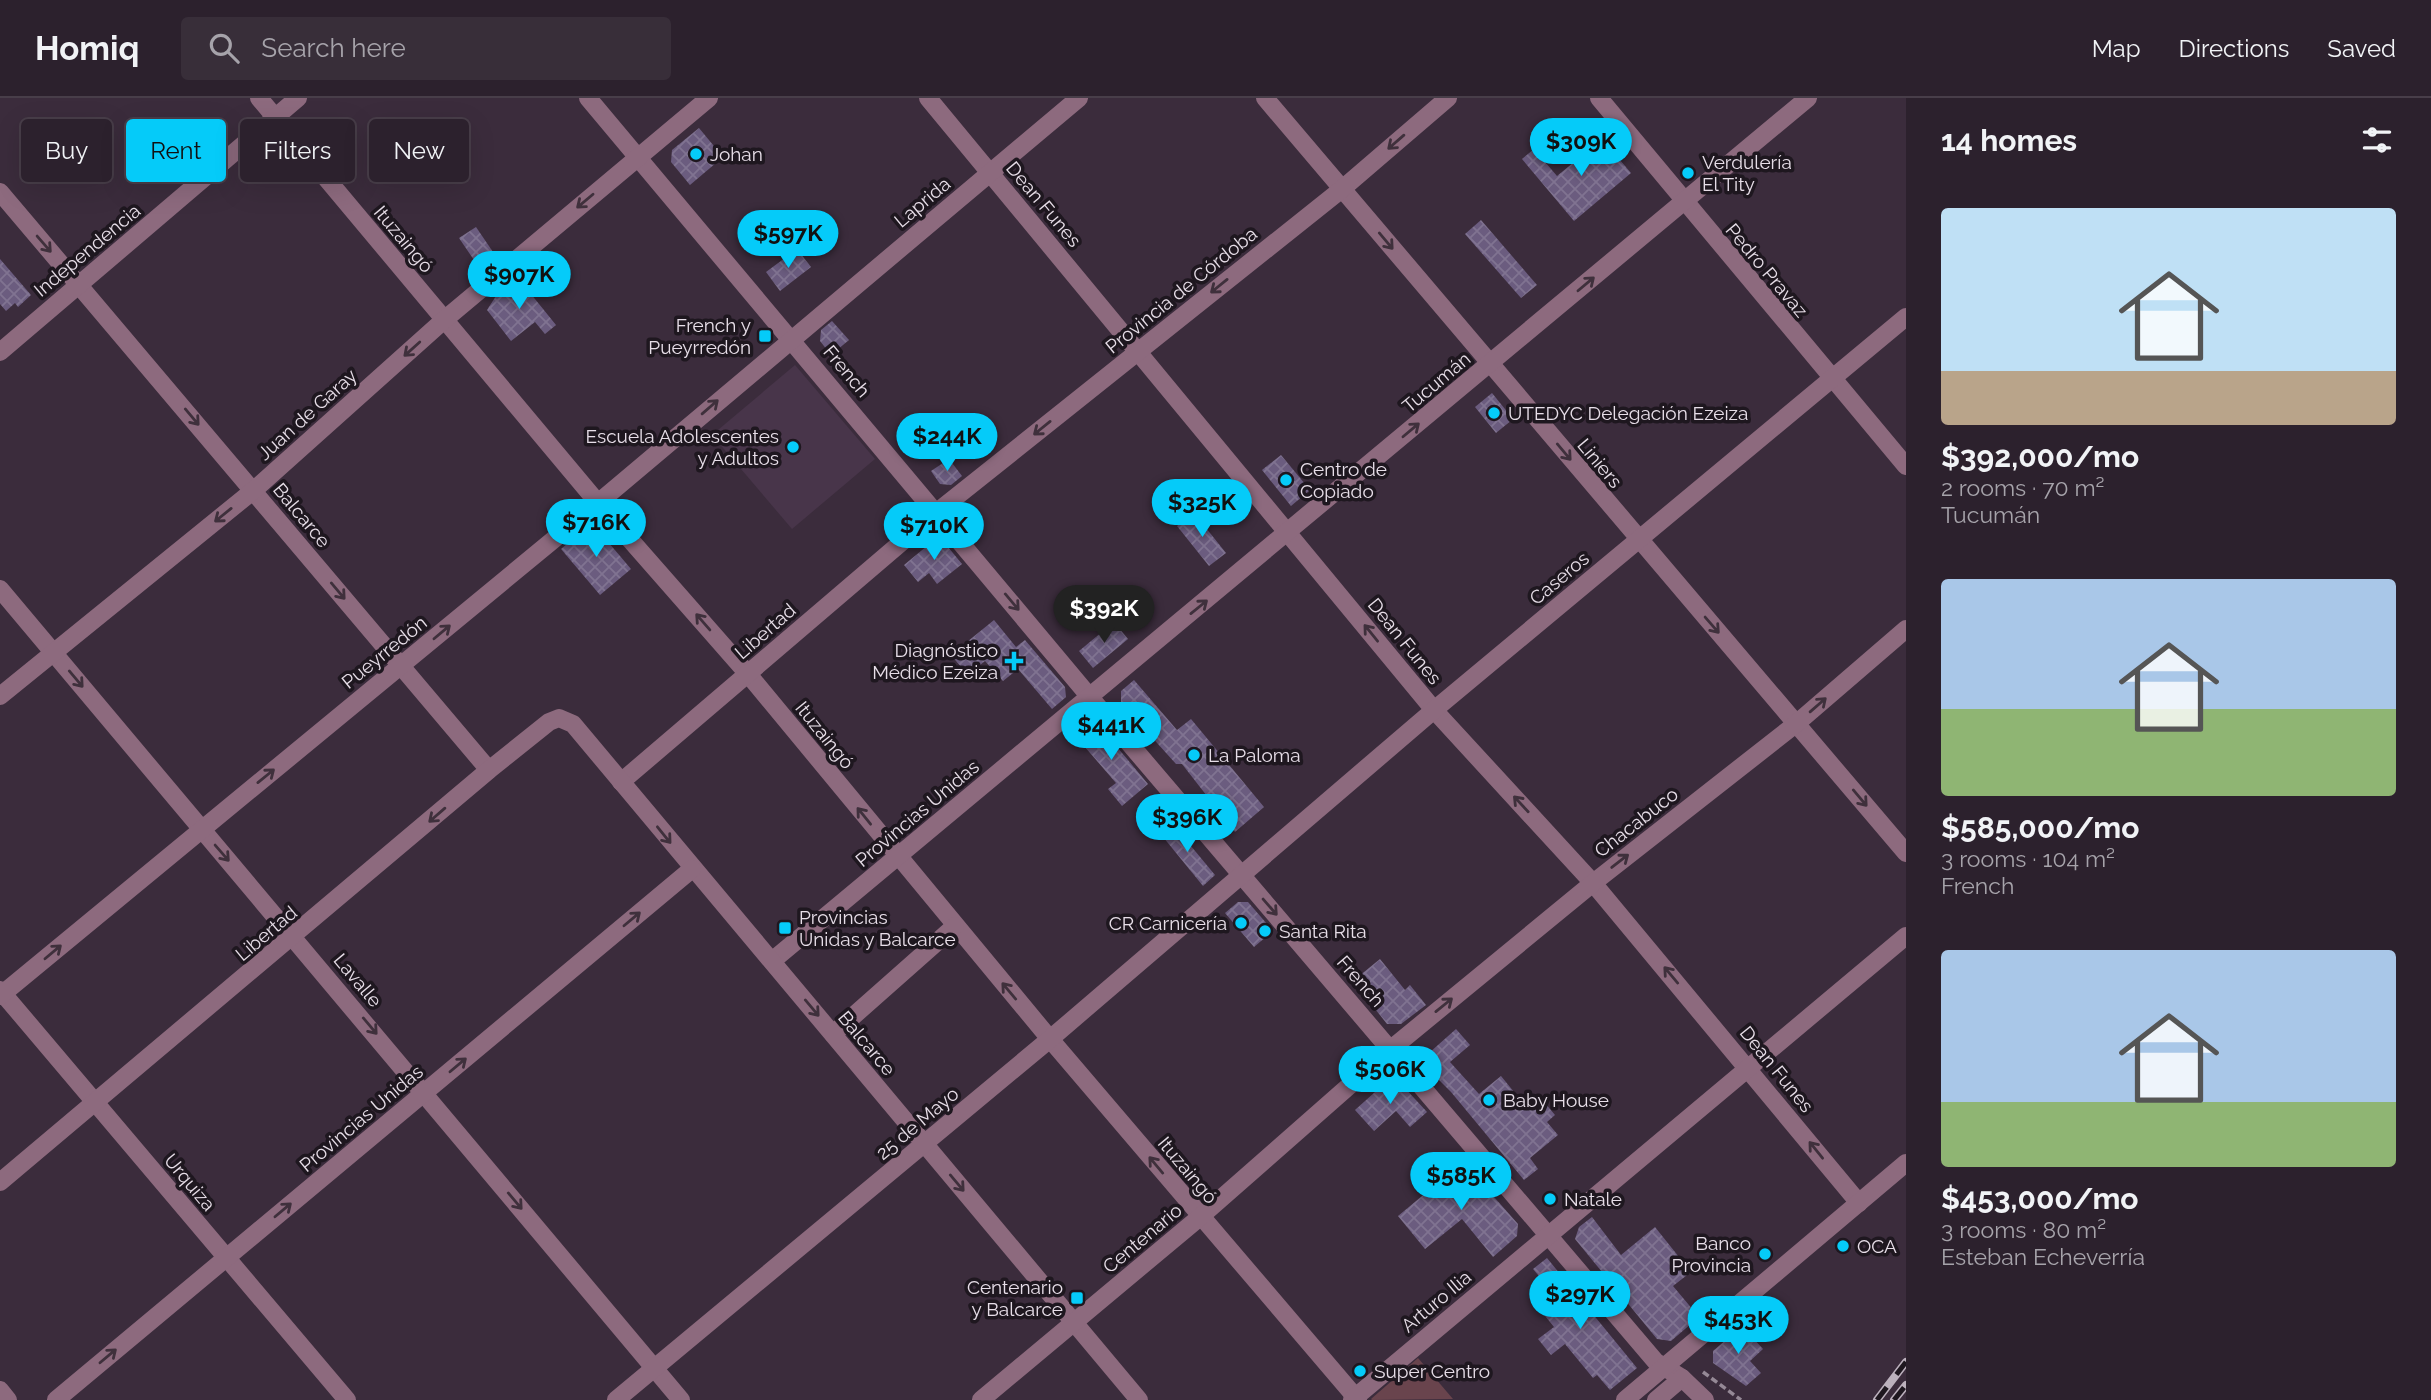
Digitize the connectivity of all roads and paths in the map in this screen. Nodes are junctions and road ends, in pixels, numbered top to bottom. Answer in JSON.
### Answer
{"nodes":[{"id":1,"x":259,"y":98,"type":"edge"},
{"id":2,"x":298,"y":98,"type":"edge"},
{"id":3,"x":588,"y":98,"type":"edge"},
{"id":4,"x":709,"y":98,"type":"edge"},
{"id":5,"x":928,"y":98,"type":"edge"},
{"id":6,"x":1079,"y":98,"type":"edge"},
{"id":7,"x":1265,"y":98,"type":"edge"},
{"id":8,"x":1448,"y":98,"type":"edge"},
{"id":9,"x":1598,"y":98,"type":"edge"},
{"id":10,"x":1808,"y":98,"type":"edge"},
{"id":11,"x":275,"y":117,"type":"junction"},
{"id":12,"x":637,"y":157,"type":"junction"},
{"id":13,"x":990,"y":172,"type":"junction"},
{"id":14,"x":1342,"y":189,"type":"junction"},
{"id":15,"x":0,"y":192,"type":"edge"},
{"id":16,"x":1684,"y":202,"type":"junction"},
{"id":17,"x":79,"y":285,"type":"junction"},
{"id":18,"x":1906,"y":317,"type":"edge"},
{"id":19,"x":444,"y":320,"type":"junction"},
{"id":20,"x":791,"y":337,"type":"junction"},
{"id":21,"x":1139,"y":350,"type":"junction"},
{"id":22,"x":0,"y":352,"type":"edge"},
{"id":23,"x":1490,"y":364,"type":"junction"},
{"id":24,"x":1831,"y":380,"type":"junction"},
{"id":25,"x":1906,"y":466,"type":"edge"},
{"id":26,"x":254,"y":490,"type":"junction"},
{"id":27,"x":598,"y":503,"type":"junction"},
{"id":28,"x":937,"y":512,"type":"junction"},
{"id":29,"x":1289,"y":533,"type":"junction"},
{"id":30,"x":1638,"y":540,"type":"junction"},
{"id":31,"x":0,"y":589,"type":"edge"},
{"id":32,"x":1906,"y":629,"type":"edge"},
{"id":33,"x":54,"y":653,"type":"junction"},
{"id":34,"x":401,"y":666,"type":"junction"},
{"id":35,"x":748,"y":674,"type":"junction"},
{"id":36,"x":0,"y":696,"type":"edge"},
{"id":37,"x":1089,"y":696,"type":"junction"},
{"id":38,"x":1434,"y":710,"type":"junction"},
{"id":39,"x":559,"y":718,"type":"joint"},
{"id":40,"x":1797,"y":723,"type":"junction"},
{"id":41,"x":489,"y":770,"type":"junction"},
{"id":42,"x":621,"y":782,"type":"junction"},
{"id":43,"x":201,"y":829,"type":"junction"},
{"id":44,"x":1906,"y":853,"type":"edge"},
{"id":45,"x":897,"y":857,"type":"junction"},
{"id":46,"x":692,"y":869,"type":"junction"},
{"id":47,"x":1241,"y":873,"type":"junction"},
{"id":48,"x":1593,"y":883,"type":"junction"},
{"id":49,"x":955,"y":926,"type":"junction"},
{"id":50,"x":1906,"y":936,"type":"edge"},
{"id":51,"x":294,"y":937,"type":"junction"},
{"id":52,"x":772,"y":961,"type":"junction"},
{"id":53,"x":1,"y":993,"type":"edge"},
{"id":54,"x":833,"y":1034,"type":"junction"},
{"id":55,"x":1050,"y":1039,"type":"junction"},
{"id":56,"x":1391,"y":1049,"type":"junction"},
{"id":57,"x":1750,"y":1068,"type":"junction"},
{"id":58,"x":425,"y":1092,"type":"junction"},
{"id":59,"x":94,"y":1101,"type":"junction"},
{"id":60,"x":924,"y":1144,"type":"junction"},
{"id":61,"x":1906,"y":1163,"type":"edge"},
{"id":62,"x":0,"y":1182,"type":"edge"},
{"id":63,"x":1859,"y":1203,"type":"junction"},
{"id":64,"x":1200,"y":1217,"type":"junction"},
{"id":65,"x":1548,"y":1235,"type":"junction"},
{"id":66,"x":226,"y":1258,"type":"junction"},
{"id":67,"x":1074,"y":1322,"type":"junction"},
{"id":68,"x":1662,"y":1368,"type":"junction"},
{"id":69,"x":654,"y":1369,"type":"junction"},
{"id":70,"x":1682,"y":1378,"type":"junction"},
{"id":71,"x":0,"y":1390,"type":"edge"},
{"id":72,"x":1355,"y":1399,"type":"edge"},
{"id":73,"x":8,"y":1400,"type":"edge"},
{"id":74,"x":56,"y":1400,"type":"edge"},
{"id":75,"x":348,"y":1400,"type":"edge"},
{"id":76,"x":616,"y":1400,"type":"edge"},
{"id":77,"x":681,"y":1400,"type":"edge"},
{"id":78,"x":981,"y":1400,"type":"edge"},
{"id":79,"x":1139,"y":1400,"type":"edge"},
{"id":80,"x":1625,"y":1400,"type":"edge"},
{"id":81,"x":1656,"y":1400,"type":"edge"},
{"id":82,"x":1705,"y":1400,"type":"edge"}],
"edges":[{"from":1,"to":11,"type":"street","name":"Ituzaingó"},
{"from":2,"to":11,"type":"street","name":"Independencia"},
{"from":3,"to":12,"type":"street","name":"French"},
{"from":4,"to":12,"type":"street","name":"Juan de Garay"},
{"from":5,"to":13,"type":"street","name":"Dean Funes"},
{"from":6,"to":13,"type":"street","name":"Laprida"},
{"from":7,"to":14,"type":"street","name":"Liniers"},
{"from":8,"to":14,"type":"street","name":"Provincia de Córdoba","one_way":true},
{"from":9,"to":16,"type":"street","name":"Pedro Pravaz"},
{"from":10,"to":16,"type":"street","name":"Tucumán"},
{"from":11,"to":17,"type":"street","name":"Independencia"},
{"from":11,"to":19,"type":"street","name":"Ituzaingó"},
{"from":12,"to":19,"type":"street","name":"Juan de Garay","one_way":true},
{"from":12,"to":20,"type":"street","name":"French"},
{"from":13,"to":20,"type":"street","name":"Laprida"},
{"from":13,"to":21,"type":"street","name":"Dean Funes"},
{"from":14,"to":21,"type":"street","name":"Provincia de Córdoba","one_way":true},
{"from":14,"to":23,"type":"street","name":"Liniers","one_way":true},
{"from":15,"to":17,"type":"street","name":"Balcarce","one_way":true},
{"from":23,"to":16,"type":"street","name":"Tucumán","one_way":true},
{"from":16,"to":24,"type":"street","name":"Pedro Pravaz"},
{"from":17,"to":22,"type":"street","name":"Independencia"},
{"from":17,"to":26,"type":"street","name":"Balcarce","one_way":true},
{"from":18,"to":24,"type":"street","name":"Caseros"},
{"from":19,"to":26,"type":"street","name":"Juan de Garay","one_way":true},
{"from":19,"to":27,"type":"street","name":"Ituzaingó"},
{"from":27,"to":20,"type":"street","name":"Pueyrredón","one_way":true},
{"from":20,"to":28,"type":"street","name":"French"},
{"from":21,"to":28,"type":"street","name":"Provincia de Córdoba","one_way":true},
{"from":21,"to":29,"type":"street","name":"Dean Funes"},
{"from":29,"to":23,"type":"street","name":"Tucumán","one_way":true},
{"from":23,"to":30,"type":"street","name":"Liniers","one_way":true},
{"from":24,"to":25,"type":"street","name":"Pedro Pravaz"},
{"from":24,"to":30,"type":"street","name":"Caseros"},
{"from":26,"to":33,"type":"street","name":"Juan de Garay","one_way":true},
{"from":26,"to":34,"type":"street","name":"Balcarce","one_way":true},
{"from":34,"to":27,"type":"street","name":"Pueyrredón","one_way":true},
{"from":35,"to":27,"type":"street","name":"Ituzaingó","one_way":true},
{"from":28,"to":35,"type":"street","name":"Libertad"},
{"from":28,"to":37,"type":"street","name":"French","one_way":true},
{"from":37,"to":29,"type":"street","name":"Tucumán","one_way":true},
{"from":38,"to":29,"type":"street","name":"Dean Funes","one_way":true},
{"from":30,"to":38,"type":"street","name":"Caseros"},
{"from":30,"to":40,"type":"street","name":"Liniers","one_way":true},
{"from":31,"to":33,"type":"street","name":"Lavalle"},
{"from":40,"to":32,"type":"street","name":"Chacabuco","one_way":true},
{"from":33,"to":36,"type":"street","name":"Juan de Garay"},
{"from":33,"to":43,"type":"street","name":"Lavalle","one_way":true},
{"from":34,"to":41,"type":"street","name":"Balcarce"},
{"from":43,"to":34,"type":"street","name":"Pueyrredón","one_way":true},
{"from":35,"to":42,"type":"street","name":"Libertad"},
{"from":45,"to":35,"type":"street","name":"Ituzaingó","one_way":true},
{"from":37,"to":45,"type":"street","name":"Provincias Unidas"},
{"from":37,"to":47,"type":"street","name":"French"},
{"from":38,"to":47,"type":"street","name":"Caseros"},
{"from":48,"to":38,"type":"street","name":"Dean Funes","one_way":true},
{"from":39,"to":41,"type":"street","name":"Libertad"},
{"from":39,"to":42,"type":"street","name":"Balcarce"},
{"from":40,"to":44,"type":"street","name":"Liniers","one_way":true},
{"from":48,"to":40,"type":"street","name":"Chacabuco","one_way":true},
{"from":41,"to":51,"type":"street","name":"Libertad","one_way":true},
{"from":42,"to":46,"type":"street","name":"Balcarce","one_way":true},
{"from":43,"to":51,"type":"street","name":"Lavalle","one_way":true},
{"from":53,"to":43,"type":"street","name":"Pueyrredón","one_way":true},
{"from":45,"to":49,"type":"street","name":"Ituzaingó"},
{"from":45,"to":52,"type":"street","name":"Provincias Unidas"},
{"from":46,"to":52,"type":"street","name":"Balcarce"},
{"from":58,"to":46,"type":"street","name":"Provincias Unidas","one_way":true},
{"from":47,"to":55,"type":"street","name":"25 de Mayo"},
{"from":47,"to":56,"type":"street","name":"French","one_way":true},
{"from":56,"to":48,"type":"street","name":"Chacabuco","one_way":true},
{"from":57,"to":48,"type":"street","name":"Dean Funes","one_way":true},
{"from":49,"to":54,"type":"street"},
{"from":55,"to":49,"type":"street","name":"Ituzaingó","one_way":true},
{"from":50,"to":57,"type":"street","name":"Arturo Ilia"},
{"from":51,"to":58,"type":"street","name":"Lavalle","one_way":true},
{"from":51,"to":59,"type":"street","name":"Libertad"},
{"from":52,"to":54,"type":"street","name":"Balcarce","one_way":true},
{"from":53,"to":59,"type":"street","name":"Urquiza"},
{"from":54,"to":60,"type":"street","name":"Balcarce"},
{"from":55,"to":60,"type":"street","name":"25 de Mayo"},
{"from":64,"to":55,"type":"street","name":"Ituzaingó","one_way":true},
{"from":56,"to":64,"type":"street","name":"Centenario"},
{"from":56,"to":65,"type":"street","name":"French"},
{"from":63,"to":57,"type":"street","name":"Dean Funes","one_way":true},
{"from":57,"to":65,"type":"street","name":"Arturo Ilia"},
{"from":66,"to":58,"type":"street","name":"Provincias Unidas","one_way":true},
{"from":58,"to":69,"type":"street","name":"Lavalle","one_way":true},
{"from":59,"to":62,"type":"street","name":"Libertad"},
{"from":59,"to":66,"type":"street","name":"Urquiza"},
{"from":60,"to":67,"type":"street","name":"Balcarce","one_way":true},
{"from":60,"to":69,"type":"street","name":"25 de Mayo"},
{"from":61,"to":63,"type":"street"},
{"from":63,"to":68,"type":"street"},
{"from":64,"to":67,"type":"street","name":"Centenario"},
{"from":64,"to":72,"type":"street","name":"Ituzaingó"},
{"from":65,"to":68,"type":"street","name":"French"},
{"from":65,"to":72,"type":"street","name":"Arturo Ilia"},
{"from":74,"to":66,"type":"street","name":"Provincias Unidas","one_way":true},
{"from":66,"to":75,"type":"street","name":"Urquiza"},
{"from":67,"to":78,"type":"street","name":"Centenario"},
{"from":67,"to":79,"type":"street","name":"Balcarce"},
{"from":68,"to":70,"type":"street","name":"French"},
{"from":68,"to":80,"type":"street"},
{"from":69,"to":76,"type":"street","name":"25 de Mayo"},
{"from":69,"to":77,"type":"street","name":"Lavalle"},
{"from":70,"to":81,"type":"street"},
{"from":70,"to":82,"type":"street","name":"French"},
{"from":71,"to":73,"type":"street"}]}
